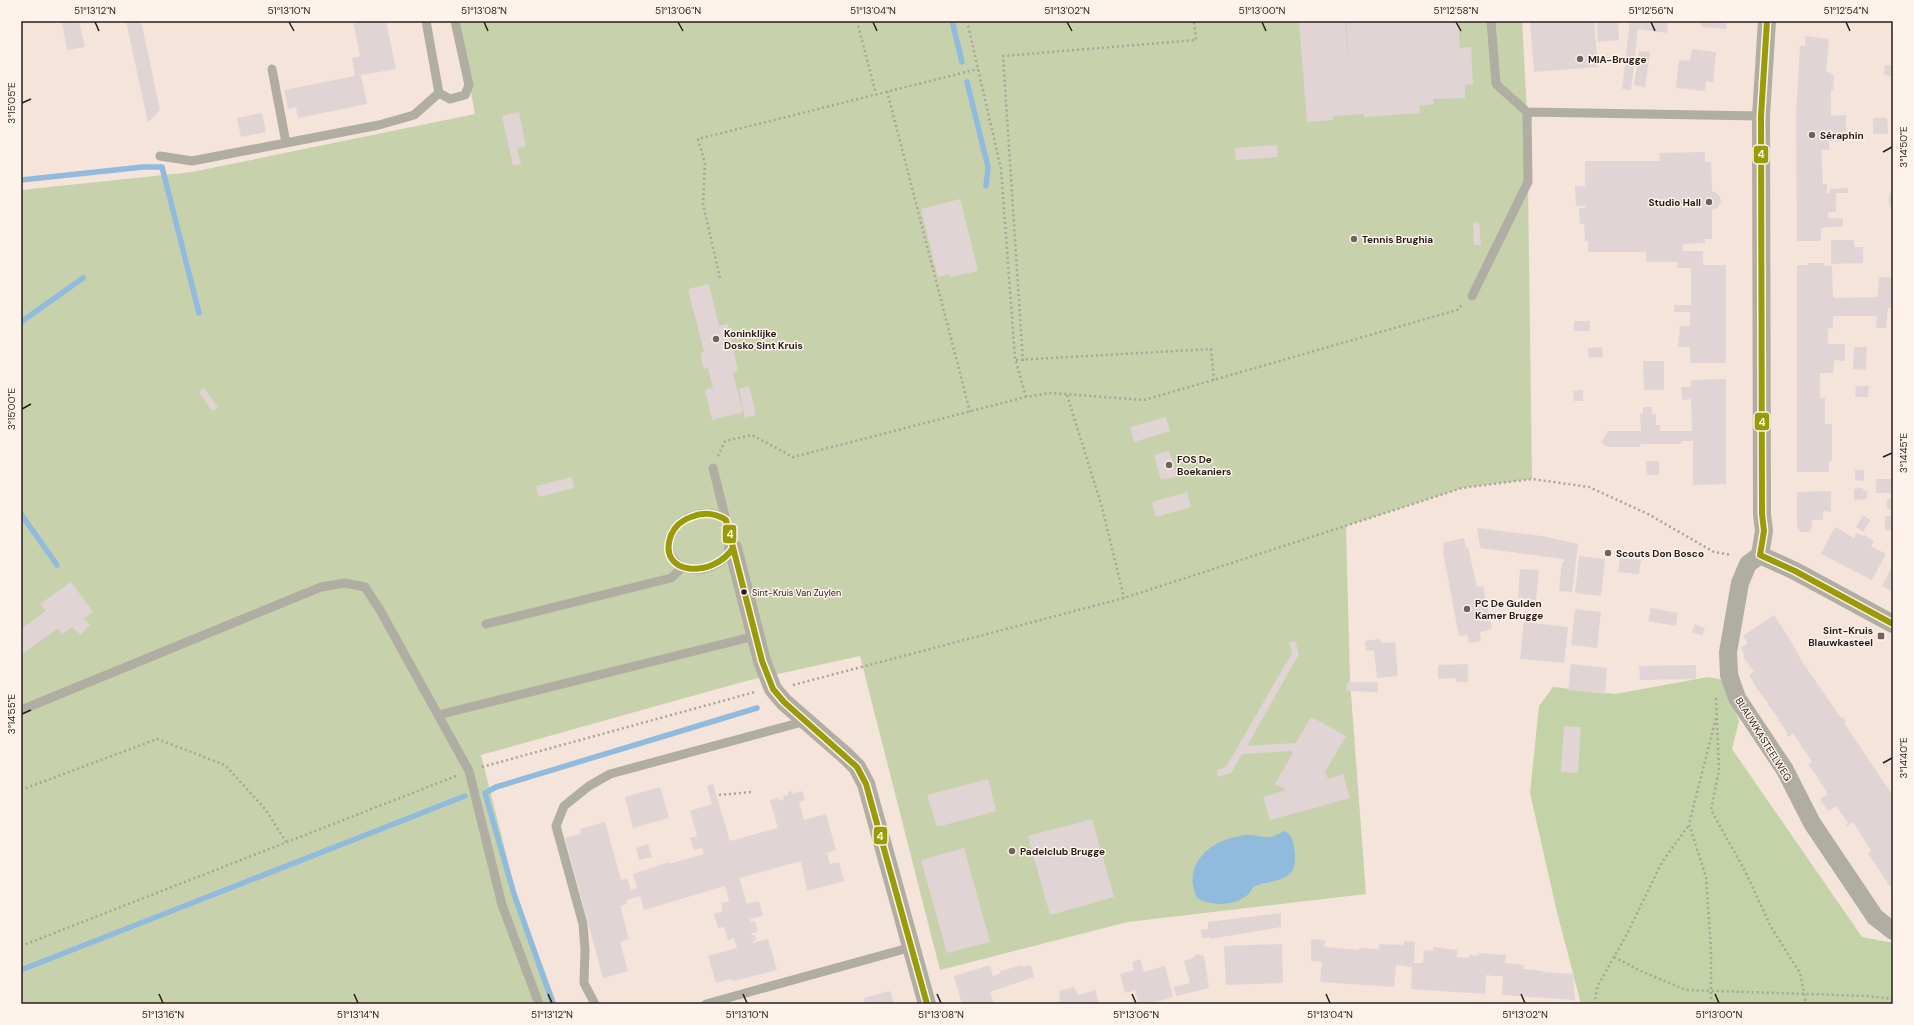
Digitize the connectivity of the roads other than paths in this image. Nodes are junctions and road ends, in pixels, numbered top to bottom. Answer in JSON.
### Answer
{"nodes":[{"id":1,"x":426,"y":21,"type":"edge"},
{"id":2,"x":456,"y":21,"type":"edge"},
{"id":3,"x":1491,"y":21,"type":"edge"},
{"id":4,"x":1767,"y":21,"type":"edge"},
{"id":5,"x":272,"y":69,"type":"dead end"},
{"id":6,"x":439,"y":93,"type":"junction"},
{"id":7,"x":1527,"y":112,"type":"junction"},
{"id":8,"x":1761,"y":116,"type":"junction"},
{"id":9,"x":286,"y":143,"type":"junction"},
{"id":10,"x":160,"y":156,"type":"dead end"},
{"id":11,"x":1472,"y":296,"type":"road end"},
{"id":12,"x":713,"y":468,"type":"road end"},
{"id":13,"x":726,"y":520,"type":"junction"},
{"id":14,"x":733,"y":548,"type":"junction"},
{"id":15,"x":1760,"y":555,"type":"junction"},
{"id":16,"x":683,"y":567,"type":"junction"},
{"id":17,"x":486,"y":624,"type":"dead end"},
{"id":18,"x":1893,"y":624,"type":"edge"},
{"id":19,"x":755,"y":636,"type":"junction"},
{"id":20,"x":21,"y":710,"type":"edge"},
{"id":21,"x":438,"y":715,"type":"junction"},
{"id":22,"x":806,"y":721,"type":"junction"},
{"id":23,"x":1893,"y":931,"type":"edge"},
{"id":24,"x":912,"y":947,"type":"junction"},
{"id":25,"x":539,"y":1004,"type":"edge"},
{"id":26,"x":594,"y":1004,"type":"edge"},
{"id":27,"x":706,"y":1004,"type":"edge"},
{"id":28,"x":927,"y":1004,"type":"edge"}],
"edges":[{"from":1,"to":6,"type":"lane"},
{"from":2,"to":6,"type":"lane"},
{"from":3,"to":7,"type":"lane"},
{"from":4,"to":8,"type":"street"},
{"from":5,"to":9,"type":"lane"},
{"from":6,"to":9,"type":"lane"},
{"from":7,"to":8,"type":"lane"},
{"from":7,"to":11,"type":"lane"},
{"from":8,"to":15,"type":"street"},
{"from":9,"to":10,"type":"lane"},
{"from":12,"to":13,"type":"lane"},
{"from":13,"to":14,"type":"lane"},
{"from":13,"to":16,"type":"lane"},
{"from":14,"to":16,"type":"lane"},
{"from":14,"to":19,"type":"street"},
{"from":15,"to":18,"type":"street"},
{"from":15,"to":23,"type":"street","name":"BLAUWKASTEELWEG"},
{"from":16,"to":17,"type":"lane"},
{"from":19,"to":21,"type":"lane"},
{"from":19,"to":22,"type":"street"},
{"from":20,"to":21,"type":"lane"},
{"from":21,"to":25,"type":"lane"},
{"from":22,"to":24,"type":"street"},
{"from":22,"to":26,"type":"lane"},
{"from":24,"to":27,"type":"lane"},
{"from":24,"to":28,"type":"street"}]}
